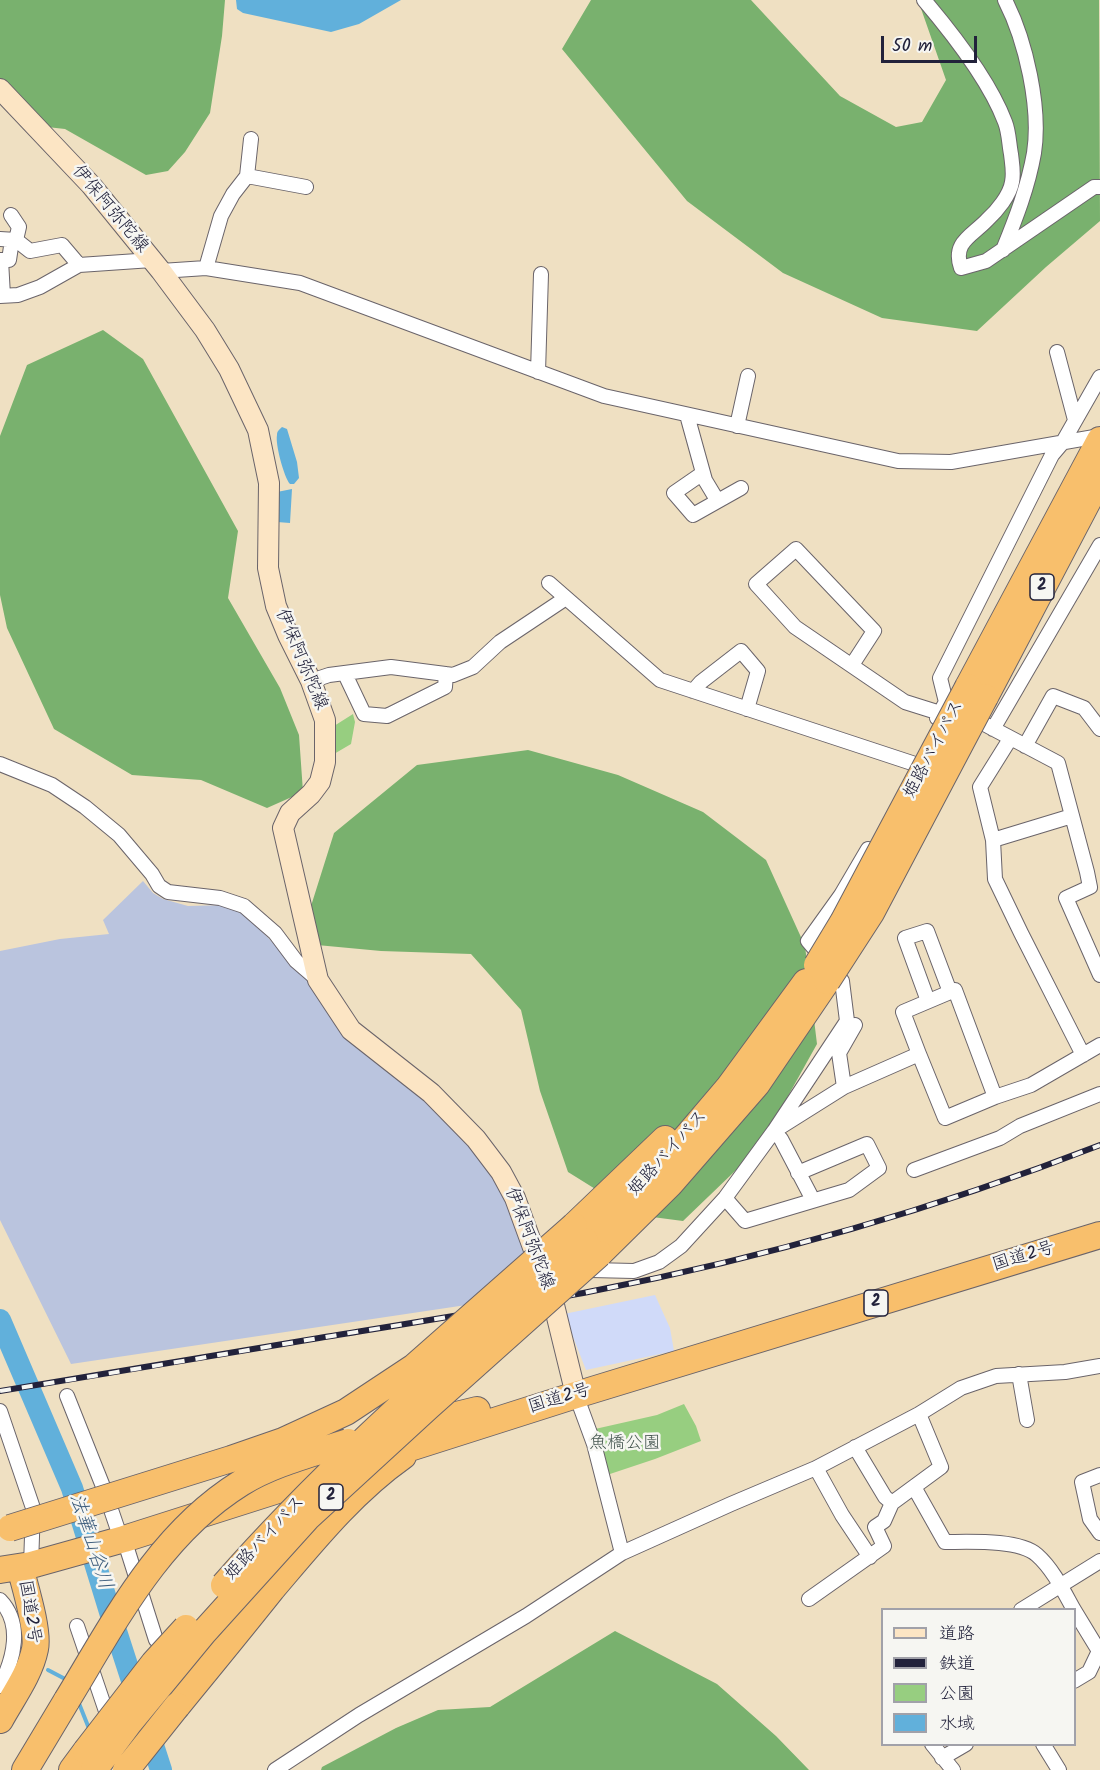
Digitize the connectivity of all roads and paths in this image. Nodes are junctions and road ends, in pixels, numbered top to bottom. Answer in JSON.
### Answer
{"nodes":[{"id":1,"x":924,"y":0,"type":"edge"},
{"id":2,"x":1005,"y":0,"type":"edge"},
{"id":3,"x":0,"y":89,"type":"edge"},
{"id":4,"x":251,"y":139,"type":"dead end"},
{"id":5,"x":247,"y":176,"type":"junction"},
{"id":6,"x":1100,"y":186,"type":"edge"},
{"id":7,"x":306,"y":187,"type":"dead end"},
{"id":8,"x":11,"y":215,"type":"dead end"},
{"id":9,"x":9,"y":240,"type":"edge"},
{"id":10,"x":1003,"y":250,"type":"junction"},
{"id":11,"x":79,"y":265,"type":"junction"},
{"id":12,"x":156,"y":266,"type":"junction"},
{"id":13,"x":206,"y":268,"type":"junction"},
{"id":14,"x":541,"y":274,"type":"dead end"},
{"id":15,"x":2,"y":296,"type":"edge"},
{"id":16,"x":1057,"y":352,"type":"dead end"},
{"id":17,"x":538,"y":372,"type":"junction"},
{"id":18,"x":748,"y":376,"type":"dead end"},
{"id":19,"x":1100,"y":377,"type":"edge"},
{"id":20,"x":687,"y":415,"type":"junction"},
{"id":21,"x":1075,"y":420,"type":"junction"},
{"id":22,"x":737,"y":426,"type":"junction"},
{"id":23,"x":1100,"y":438,"type":"edge"},
{"id":24,"x":1063,"y":442,"type":"junction"},
{"id":25,"x":703,"y":473,"type":"junction"},
{"id":26,"x":1091,"y":476,"type":"edge"},
{"id":27,"x":741,"y":488,"type":"dead end"},
{"id":28,"x":717,"y":500,"type":"junction"},
{"id":29,"x":1100,"y":545,"type":"edge"},
{"id":30,"x":549,"y":583,"type":"dead end"},
{"id":31,"x":566,"y":598,"type":"junction"},
{"id":32,"x":852,"y":666,"type":"junction"},
{"id":33,"x":345,"y":674,"type":"junction"},
{"id":34,"x":446,"y":674,"type":"junction"},
{"id":35,"x":311,"y":681,"type":"junction"},
{"id":36,"x":693,"y":691,"type":"junction"},
{"id":37,"x":943,"y":707,"type":"junction"},
{"id":38,"x":747,"y":709,"type":"junction"},
{"id":39,"x":993,"y":729,"type":"junction"},
{"id":40,"x":1100,"y":729,"type":"edge"},
{"id":41,"x":1010,"y":739,"type":"junction"},
{"id":42,"x":1024,"y":746,"type":"junction"},
{"id":43,"x":0,"y":764,"type":"edge"},
{"id":44,"x":915,"y":764,"type":"junction"},
{"id":45,"x":1072,"y":816,"type":"junction"},
{"id":46,"x":993,"y":840,"type":"junction"},
{"id":47,"x":1100,"y":975,"type":"edge"},
{"id":48,"x":318,"y":980,"type":"junction"},
{"id":49,"x":950,"y":992,"type":"junction"},
{"id":50,"x":928,"y":1001,"type":"junction"},
{"id":51,"x":855,"y":1025,"type":"dead end"},
{"id":52,"x":1100,"y":1046,"type":"edge"},
{"id":53,"x":919,"y":1054,"type":"junction"},
{"id":54,"x":1083,"y":1055,"type":"junction"},
{"id":55,"x":844,"y":1087,"type":"junction"},
{"id":56,"x":1100,"y":1094,"type":"edge"},
{"id":57,"x":995,"y":1097,"type":"junction"},
{"id":58,"x":774,"y":1131,"type":"junction"},
{"id":59,"x":920,"y":1172,"type":"dead end"},
{"id":60,"x":798,"y":1173,"type":"junction"},
{"id":61,"x":725,"y":1198,"type":"junction"},
{"id":62,"x":813,"y":1200,"type":"junction"},
{"id":63,"x":1100,"y":1235,"type":"edge"},
{"id":64,"x":531,"y":1240,"type":"junction"},
{"id":65,"x":586,"y":1240,"type":"junction"},
{"id":66,"x":1100,"y":1366,"type":"edge"},
{"id":67,"x":1019,"y":1374,"type":"junction"},
{"id":68,"x":574,"y":1390,"type":"junction"},
{"id":69,"x":67,"y":1396,"type":"dead end"},
{"id":70,"x":0,"y":1411,"type":"edge"},
{"id":71,"x":919,"y":1414,"type":"junction"},
{"id":72,"x":1027,"y":1420,"type":"dead end"},
{"id":73,"x":421,"y":1444,"type":"junction"},
{"id":74,"x":855,"y":1447,"type":"junction"},
{"id":75,"x":816,"y":1468,"type":"junction"},
{"id":76,"x":1100,"y":1475,"type":"edge"},
{"id":77,"x":914,"y":1487,"type":"junction"},
{"id":78,"x":892,"y":1503,"type":"junction"},
{"id":79,"x":5,"y":1529,"type":"edge"},
{"id":80,"x":1100,"y":1533,"type":"edge"},
{"id":81,"x":122,"y":1539,"type":"junction"},
{"id":82,"x":622,"y":1553,"type":"junction"},
{"id":83,"x":870,"y":1557,"type":"junction"},
{"id":84,"x":1100,"y":1561,"type":"edge"},
{"id":85,"x":24,"y":1566,"type":"edge"},
{"id":86,"x":1060,"y":1586,"type":"junction"},
{"id":87,"x":809,"y":1599,"type":"dead end"},
{"id":88,"x":0,"y":1600,"type":"edge"},
{"id":89,"x":1024,"y":1608,"type":"edge"},
{"id":90,"x":1073,"y":1608,"type":"edge"},
{"id":91,"x":1076,"y":1613,"type":"edge"},
{"id":92,"x":76,"y":1626,"type":"dead end"},
{"id":93,"x":156,"y":1640,"type":"dead end"},
{"id":94,"x":1076,"y":1680,"type":"edge"},
{"id":95,"x":0,"y":1686,"type":"edge"},
{"id":96,"x":0,"y":1720,"type":"edge"},
{"id":97,"x":933,"y":1746,"type":"edge"},
{"id":98,"x":963,"y":1746,"type":"edge"},
{"id":99,"x":1044,"y":1746,"type":"edge"},
{"id":100,"x":942,"y":1758,"type":"junction"},
{"id":101,"x":84,"y":1764,"type":"edge"},
{"id":102,"x":25,"y":1770,"type":"edge"},
{"id":103,"x":126,"y":1770,"type":"edge"},
{"id":104,"x":275,"y":1770,"type":"edge"},
{"id":105,"x":952,"y":1770,"type":"edge"},
{"id":106,"x":1059,"y":1770,"type":"edge"}],
"edges":[{"from":1,"to":10,"type":"street"},
{"from":2,"to":10,"type":"street"},
{"from":3,"to":12,"type":"main road","name":"伊保阿弥陀線"},
{"from":4,"to":5,"type":"street"},
{"from":5,"to":7,"type":"street"},
{"from":5,"to":13,"type":"street"},
{"from":6,"to":10,"type":"street"},
{"from":8,"to":9,"type":"street"},
{"from":9,"to":11,"type":"street"},
{"from":9,"to":15,"type":"street"},
{"from":11,"to":12,"type":"street"},
{"from":11,"to":15,"type":"street"},
{"from":12,"to":13,"type":"street"},
{"from":12,"to":35,"type":"main road","name":"伊保阿弥陀線"},
{"from":13,"to":17,"type":"street"},
{"from":14,"to":17,"type":"street"},
{"from":16,"to":21,"type":"street"},
{"from":17,"to":20,"type":"street"},
{"from":18,"to":22,"type":"street"},
{"from":19,"to":21,"type":"street"},
{"from":20,"to":22,"type":"street"},
{"from":20,"to":25,"type":"street"},
{"from":21,"to":24,"type":"street"},
{"from":22,"to":24,"type":"street"},
{"from":23,"to":24,"type":"street"},
{"from":23,"to":26,"type":"highway","name":"姫路バイパス","number":"2"},
{"from":24,"to":37,"type":"street"},
{"from":25,"to":28,"type":"street"},
{"from":25,"to":28,"type":"street"},
{"from":26,"to":65,"type":"highway","name":"姫路バイパス","number":"2","bridge":true},
{"from":27,"to":28,"type":"street"},
{"from":29,"to":39,"type":"street"},
{"from":30,"to":31,"type":"street"},
{"from":31,"to":34,"type":"street"},
{"from":31,"to":36,"type":"street"},
{"from":32,"to":32,"type":"street"},
{"from":32,"to":37,"type":"street"},
{"from":33,"to":34,"type":"street"},
{"from":33,"to":34,"type":"street"},
{"from":33,"to":35,"type":"street"},
{"from":35,"to":48,"type":"main road","name":"伊保阿弥陀線"},
{"from":36,"to":38,"type":"street"},
{"from":36,"to":38,"type":"street"},
{"from":37,"to":39,"type":"street"},
{"from":37,"to":44,"type":"street"},
{"from":38,"to":44,"type":"street"},
{"from":39,"to":41,"type":"street"},
{"from":40,"to":42,"type":"street"},
{"from":41,"to":42,"type":"street"},
{"from":41,"to":46,"type":"street"},
{"from":42,"to":45,"type":"street"},
{"from":43,"to":48,"type":"street"},
{"from":44,"to":58,"type":"street"},
{"from":45,"to":46,"type":"street"},
{"from":45,"to":47,"type":"street"},
{"from":46,"to":54,"type":"street"},
{"from":48,"to":64,"type":"main road","name":"伊保阿弥陀線"},
{"from":49,"to":50,"type":"street"},
{"from":49,"to":50,"type":"street"},
{"from":49,"to":57,"type":"street"},
{"from":50,"to":53,"type":"street"},
{"from":51,"to":55,"type":"street"},
{"from":52,"to":54,"type":"street"},
{"from":53,"to":55,"type":"street"},
{"from":53,"to":57,"type":"street"},
{"from":54,"to":57,"type":"street"},
{"from":55,"to":58,"type":"street"},
{"from":56,"to":59,"type":"street"},
{"from":58,"to":60,"type":"street"},
{"from":58,"to":61,"type":"street"},
{"from":60,"to":62,"type":"street"},
{"from":60,"to":62,"type":"street"},
{"from":61,"to":62,"type":"street"},
{"from":61,"to":64,"type":"street"},
{"from":63,"to":68,"type":"highway","name":"国道2号","number":"2"},
{"from":64,"to":68,"type":"main road","name":"伊保阿弥陀線"},
{"from":65,"to":79,"type":"highway","bridge":true},
{"from":65,"to":101,"type":"highway","name":"姫路バイパス","number":"2","bridge":true},
{"from":66,"to":67,"type":"street"},
{"from":67,"to":71,"type":"street"},
{"from":67,"to":72,"type":"street"},
{"from":68,"to":73,"type":"highway","name":"国道2号","number":"2"},
{"from":68,"to":82,"type":"street"},
{"from":68,"to":102,"type":"highway","bridge":true},
{"from":69,"to":81,"type":"street"},
{"from":70,"to":85,"type":"street"},
{"from":71,"to":74,"type":"street"},
{"from":71,"to":77,"type":"street"},
{"from":73,"to":81,"type":"highway","name":"国道2号","number":"2"},
{"from":73,"to":103,"type":"highway","bridge":true},
{"from":74,"to":75,"type":"street"},
{"from":74,"to":78,"type":"street"},
{"from":75,"to":82,"type":"street"},
{"from":75,"to":83,"type":"street"},
{"from":76,"to":80,"type":"street"},
{"from":77,"to":78,"type":"street"},
{"from":77,"to":86,"type":"street"},
{"from":78,"to":83,"type":"street"},
{"from":81,"to":85,"type":"highway","name":"国道2号","number":"2"},
{"from":81,"to":93,"type":"street"},
{"from":82,"to":104,"type":"street"},
{"from":83,"to":87,"type":"street"},
{"from":84,"to":86,"type":"street"},
{"from":85,"to":96,"type":"highway","name":"国道2号"},
{"from":86,"to":89,"type":"street"},
{"from":86,"to":90,"type":"street"},
{"from":88,"to":95,"type":"street"},
{"from":91,"to":94,"type":"street"},
{"from":92,"to":103,"type":"street"},
{"from":97,"to":100,"type":"street"},
{"from":98,"to":100,"type":"street"},
{"from":99,"to":106,"type":"street"},
{"from":100,"to":105,"type":"street"}]}
